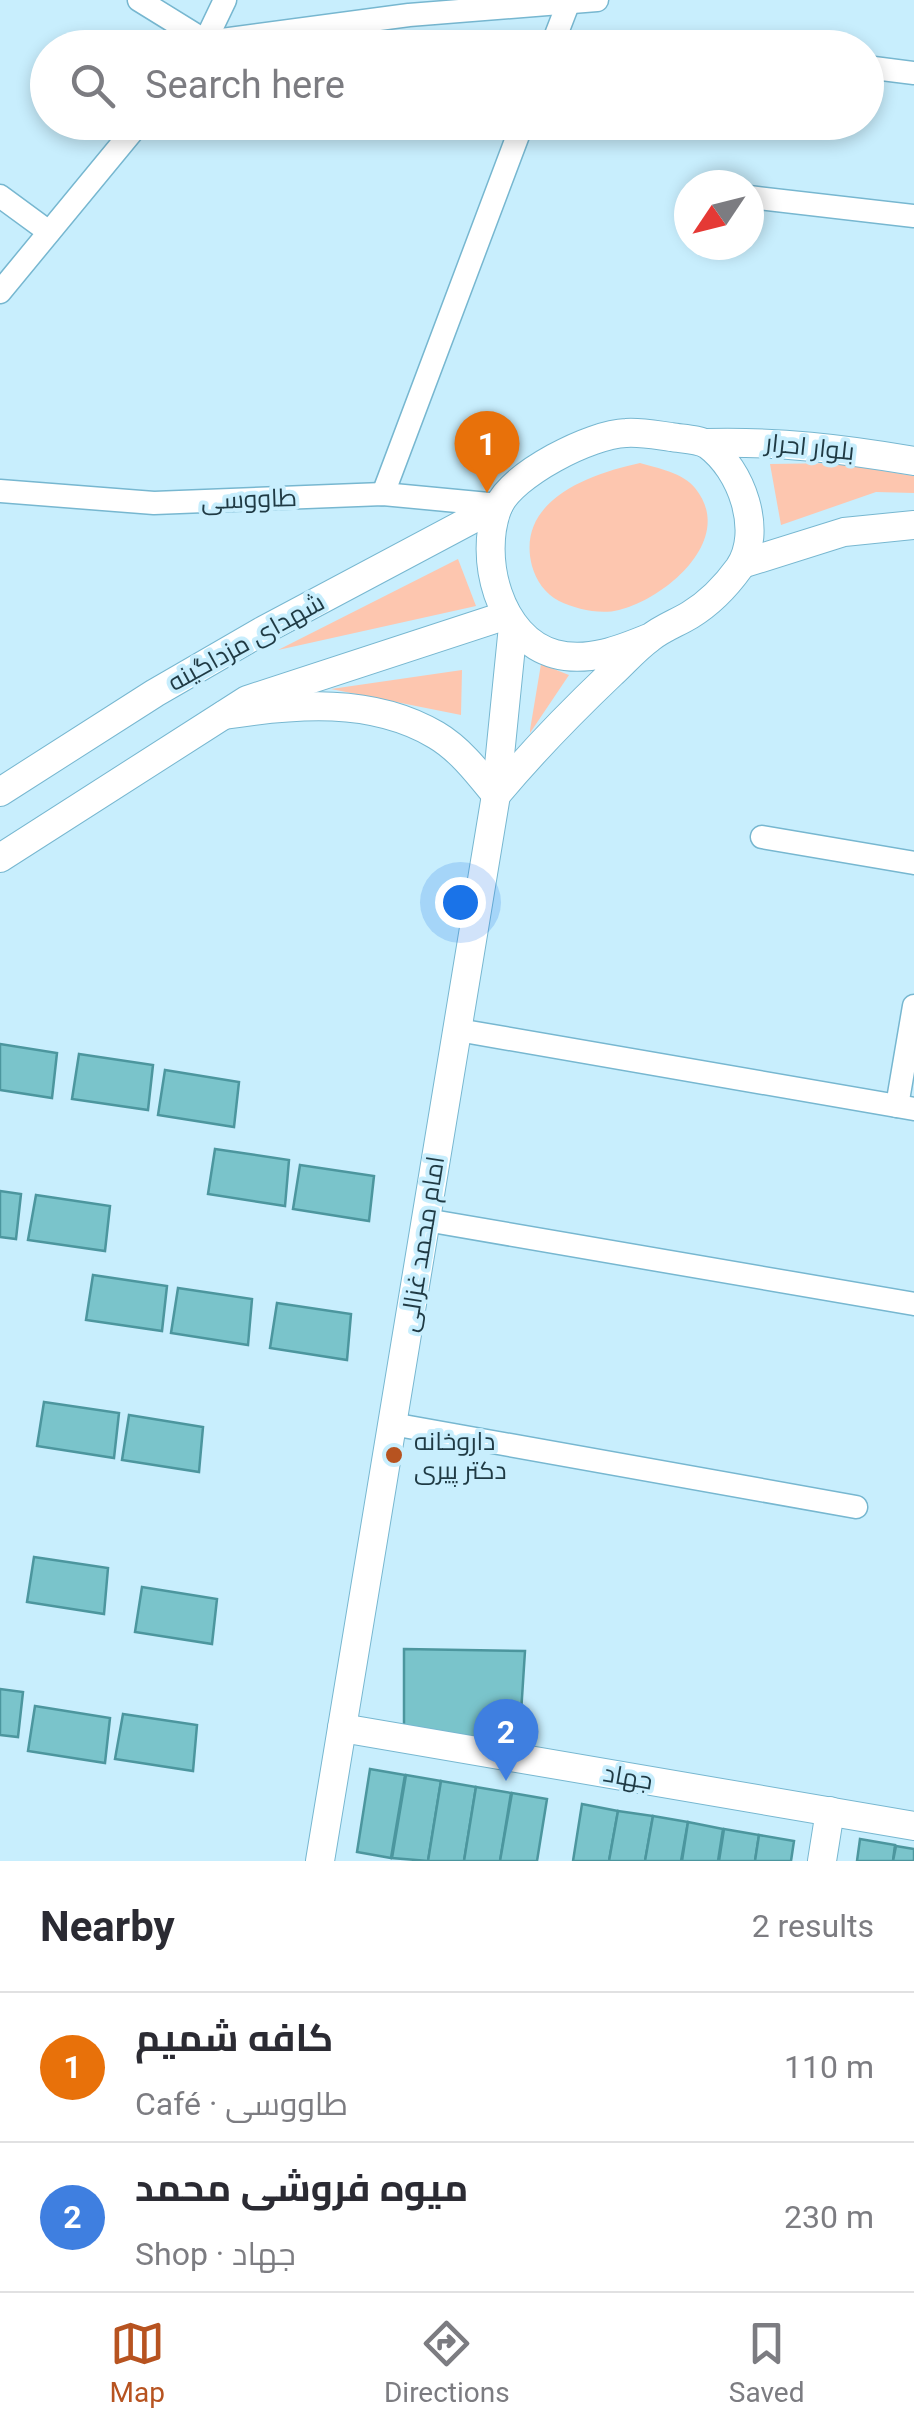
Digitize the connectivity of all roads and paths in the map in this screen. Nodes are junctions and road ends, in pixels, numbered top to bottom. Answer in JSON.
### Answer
{"nodes":[{"id":1,"x":139,"y":0,"type":"edge"},
{"id":2,"x":224,"y":0,"type":"edge"},
{"id":3,"x":597,"y":0,"type":"edge"},
{"id":4,"x":491,"y":4,"type":"edge"},
{"id":5,"x":568,"y":4,"type":"junction"},
{"id":6,"x":414,"y":8,"type":"edge"},
{"id":7,"x":182,"y":30,"type":"edge"},
{"id":8,"x":211,"y":30,"type":"edge"},
{"id":9,"x":289,"y":30,"type":"edge"},
{"id":10,"x":558,"y":30,"type":"edge"},
{"id":11,"x":884,"y":69,"type":"edge"},
{"id":12,"x":914,"y":73,"type":"edge"},
{"id":13,"x":125,"y":140,"type":"edge"},
{"id":14,"x":516,"y":140,"type":"edge"},
{"id":15,"x":0,"y":196,"type":"edge"},
{"id":16,"x":764,"y":198,"type":"edge"},
{"id":17,"x":914,"y":216,"type":"edge"},
{"id":18,"x":49,"y":232,"type":"junction"},
{"id":19,"x":0,"y":292,"type":"edge"},
{"id":20,"x":706,"y":443,"type":"junction"},
{"id":21,"x":914,"y":461,"type":"edge"},
{"id":22,"x":0,"y":491,"type":"edge"},
{"id":23,"x":383,"y":494,"type":"junction"},
{"id":24,"x":499,"y":505,"type":"junction"},
{"id":25,"x":914,"y":525,"type":"edge"},
{"id":26,"x":742,"y":564,"type":"junction"},
{"id":27,"x":510,"y":620,"type":"junction"},
{"id":28,"x":651,"y":637,"type":"junction"},
{"id":29,"x":224,"y":715,"type":"junction"},
{"id":30,"x":0,"y":792,"type":"edge"},
{"id":31,"x":496,"y":796,"type":"junction"},
{"id":32,"x":762,"y":838,"type":"dead end"},
{"id":33,"x":0,"y":858,"type":"edge"},
{"id":34,"x":914,"y":863,"type":"edge"},
{"id":35,"x":914,"y":1006,"type":"edge"},
{"id":36,"x":458,"y":1030,"type":"junction"},
{"id":37,"x":906,"y":1108,"type":"edge"},
{"id":38,"x":426,"y":1220,"type":"junction"},
{"id":39,"x":914,"y":1304,"type":"edge"},
{"id":40,"x":392,"y":1424,"type":"junction"},
{"id":41,"x":856,"y":1507,"type":"dead end"},
{"id":42,"x":342,"y":1728,"type":"junction"},
{"id":43,"x":830,"y":1812,"type":"junction"},
{"id":44,"x":914,"y":1826,"type":"edge"},
{"id":45,"x":320,"y":1861,"type":"edge"},
{"id":46,"x":822,"y":1861,"type":"edge"}],
"edges":[{"from":1,"to":7,"type":"street"},
{"from":2,"to":8,"type":"street"},
{"from":3,"to":5,"type":"street"},
{"from":4,"to":5,"type":"street"},
{"from":4,"to":6,"type":"street"},
{"from":5,"to":10,"type":"street"},
{"from":6,"to":9,"type":"street"},
{"from":11,"to":12,"type":"street"},
{"from":13,"to":18,"type":"street"},
{"from":14,"to":23,"type":"street"},
{"from":15,"to":18,"type":"street"},
{"from":16,"to":17,"type":"street"},
{"from":18,"to":19,"type":"street"},
{"from":20,"to":21,"type":"street","name":"بلوار احرار"},
{"from":20,"to":24,"type":"street"},
{"from":20,"to":26,"type":"street"},
{"from":22,"to":23,"type":"street","name":"طاووسی"},
{"from":23,"to":24,"type":"street","name":"طاووسی"},
{"from":24,"to":27,"type":"street"},
{"from":24,"to":30,"type":"street","name":"شهدای مزداگینه"},
{"from":25,"to":26,"type":"street"},
{"from":26,"to":28,"type":"street"},
{"from":27,"to":28,"type":"street"},
{"from":27,"to":29,"type":"street","name":"شهدای مزداگینه"},
{"from":27,"to":31,"type":"street","name":"امام محمد غزالی"},
{"from":28,"to":31,"type":"street"},
{"from":29,"to":31,"type":"street"},
{"from":29,"to":33,"type":"street","name":"شهدای مزداگینه"},
{"from":31,"to":36,"type":"street","name":"امام محمد غزالی"},
{"from":32,"to":34,"type":"street"},
{"from":35,"to":37,"type":"street"},
{"from":36,"to":37,"type":"street"},
{"from":36,"to":38,"type":"street","name":"امام محمد غزالی"},
{"from":38,"to":39,"type":"street"},
{"from":38,"to":40,"type":"street","name":"امام محمد غزالی"},
{"from":40,"to":41,"type":"street"},
{"from":40,"to":42,"type":"street","name":"امام محمد غزالی"},
{"from":42,"to":43,"type":"street","name":"جهاد"},
{"from":42,"to":45,"type":"street","name":"امام محمد غزالی"},
{"from":43,"to":44,"type":"street","name":"جهاد"},
{"from":43,"to":46,"type":"street"}]}
